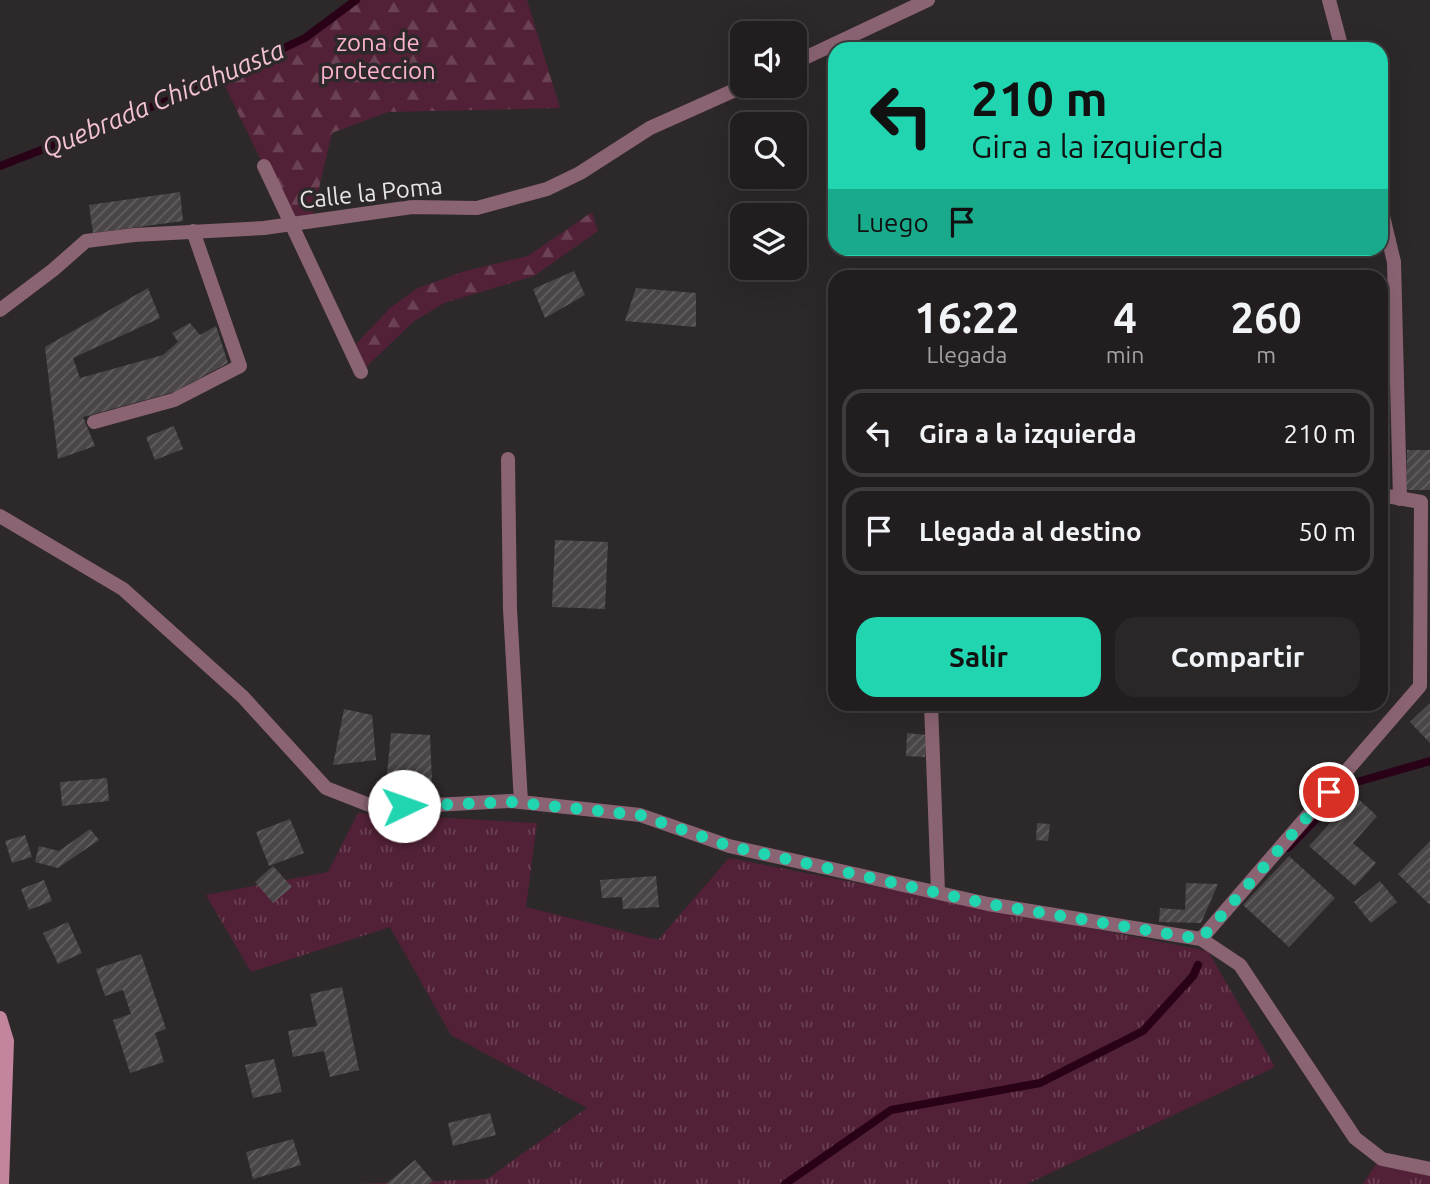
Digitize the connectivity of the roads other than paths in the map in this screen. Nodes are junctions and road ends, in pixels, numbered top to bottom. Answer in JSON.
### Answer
{"nodes":[{"id":1,"x":928,"y":0,"type":"edge"},
{"id":2,"x":1329,"y":0,"type":"edge"},
{"id":3,"x":839,"y":42,"type":"edge"},
{"id":4,"x":1340,"y":42,"type":"edge"},
{"id":5,"x":828,"y":47,"type":"edge"},
{"id":6,"x":807,"y":57,"type":"edge"},
{"id":7,"x":730,"y":92,"type":"edge"},
{"id":8,"x":264,"y":166,"type":"dead end"},
{"id":9,"x":292,"y":224,"type":"junction"},
{"id":10,"x":193,"y":231,"type":"junction"},
{"id":11,"x":1388,"y":237,"type":"edge"},
{"id":12,"x":0,"y":310,"type":"edge"},
{"id":13,"x":361,"y":372,"type":"dead end"},
{"id":14,"x":94,"y":422,"type":"dead end"},
{"id":15,"x":508,"y":459,"type":"dead end"},
{"id":16,"x":1388,"y":496,"type":"edge"},
{"id":17,"x":1400,"y":499,"type":"junction"},
{"id":18,"x":0,"y":516,"type":"edge"},
{"id":19,"x":931,"y":711,"type":"edge"},
{"id":20,"x":522,"y":802,"type":"junction"},
{"id":21,"x":938,"y":892,"type":"junction"},
{"id":22,"x":1201,"y":939,"type":"junction"},
{"id":23,"x":0,"y":1018,"type":"edge"},
{"id":24,"x":1430,"y":1169,"type":"edge"},
{"id":25,"x":2,"y":1184,"type":"edge"}],
"edges":[{"from":1,"to":3,"type":"street"},
{"from":2,"to":4,"type":"street"},
{"from":5,"to":6,"type":"street"},
{"from":7,"to":9,"type":"street","name":"Calle la Poma"},
{"from":8,"to":9,"type":"street"},
{"from":9,"to":10,"type":"street","name":"Calle la Poma"},
{"from":9,"to":13,"type":"street"},
{"from":10,"to":12,"type":"street","name":"Calle la Poma"},
{"from":10,"to":14,"type":"street"},
{"from":11,"to":17,"type":"street"},
{"from":15,"to":20,"type":"street"},
{"from":16,"to":17,"type":"street"},
{"from":17,"to":22,"type":"street"},
{"from":18,"to":20,"type":"street"},
{"from":19,"to":21,"type":"street"},
{"from":20,"to":21,"type":"street"},
{"from":21,"to":22,"type":"street"},
{"from":22,"to":24,"type":"street"},
{"from":23,"to":25,"type":"street"}]}
